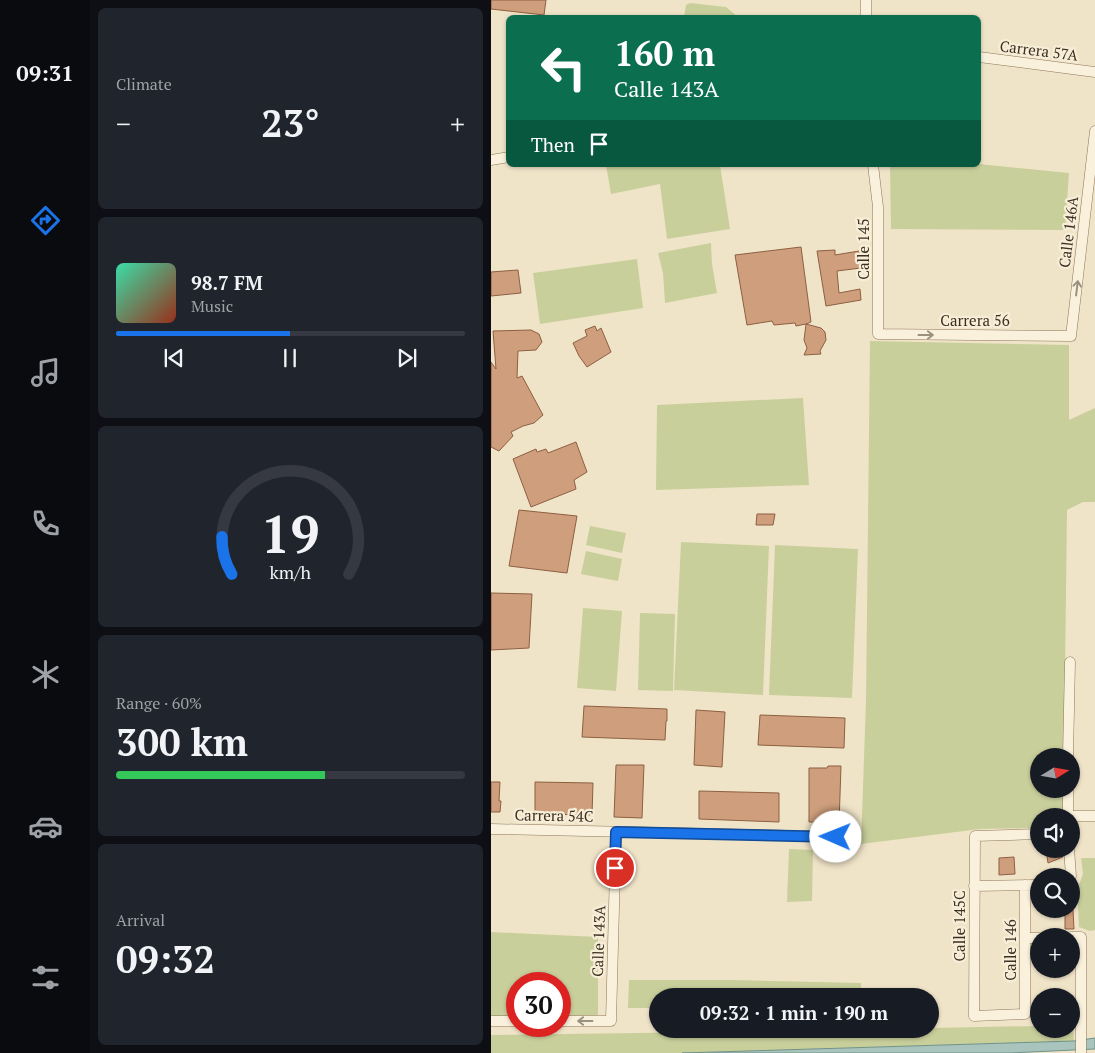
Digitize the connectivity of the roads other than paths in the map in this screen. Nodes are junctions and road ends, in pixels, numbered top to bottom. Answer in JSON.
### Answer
{"nodes":[{"id":1,"x":866,"y":0,"type":"edge"},
{"id":2,"x":866,"y":15,"type":"edge"},
{"id":3,"x":981,"y":57,"type":"edge"},
{"id":4,"x":1095,"y":72,"type":"edge"},
{"id":5,"x":1095,"y":131,"type":"edge"},
{"id":6,"x":506,"y":158,"type":"edge"},
{"id":7,"x":491,"y":160,"type":"edge"},
{"id":8,"x":873,"y":167,"type":"edge"},
{"id":9,"x":878,"y":334,"type":"joint"},
{"id":10,"x":1071,"y":336,"type":"joint"},
{"id":11,"x":1070,"y":662,"type":"dead end"},
{"id":12,"x":1068,"y":748,"type":"edge"},
{"id":13,"x":1080,"y":816,"type":"edge"},
{"id":14,"x":1095,"y":816,"type":"edge"},
{"id":15,"x":491,"y":829,"type":"edge"},
{"id":16,"x":616,"y":832,"type":"junction"},
{"id":17,"x":1030,"y":834,"type":"edge"},
{"id":18,"x":856,"y":838,"type":"dead end"},
{"id":19,"x":1025,"y":885,"type":"junction"},
{"id":20,"x":1030,"y":885,"type":"edge"},
{"id":21,"x":974,"y":886,"type":"junction"},
{"id":22,"x":1025,"y":938,"type":"junction"},
{"id":23,"x":1030,"y":938,"type":"edge"},
{"id":24,"x":1078,"y":978,"type":"edge"},
{"id":25,"x":1025,"y":1014,"type":"joint"},
{"id":26,"x":491,"y":1021,"type":"edge"},
{"id":27,"x":506,"y":1021,"type":"edge"},
{"id":28,"x":571,"y":1021,"type":"edge"},
{"id":29,"x":1081,"y":1053,"type":"edge"}],
"edges":[{"from":1,"to":2,"type":"street"},
{"from":3,"to":4,"type":"street","name":"Carrera 57A"},
{"from":10,"to":5,"type":"street","name":"Calle 146A","one_way":true},
{"from":6,"to":7,"type":"street"},
{"from":8,"to":9,"type":"street","name":"Calle 145"},
{"from":9,"to":10,"type":"street","name":"Carrera 56","one_way":true},
{"from":11,"to":12,"type":"street"},
{"from":13,"to":14,"type":"street"},
{"from":15,"to":16,"type":"street","name":"Carrera 54C"},
{"from":16,"to":18,"type":"street","name":"Carrera 54C"},
{"from":16,"to":28,"type":"street","name":"Calle 143A","one_way":true},
{"from":17,"to":21,"type":"street","name":"Calle 145C"},
{"from":19,"to":20,"type":"street"},
{"from":19,"to":21,"type":"street"},
{"from":19,"to":22,"type":"street","name":"Calle 146"},
{"from":21,"to":25,"type":"street","name":"Calle 145C"},
{"from":22,"to":23,"type":"street"},
{"from":22,"to":25,"type":"street","name":"Calle 146"},
{"from":24,"to":29,"type":"street"},
{"from":26,"to":27,"type":"street"}]}
